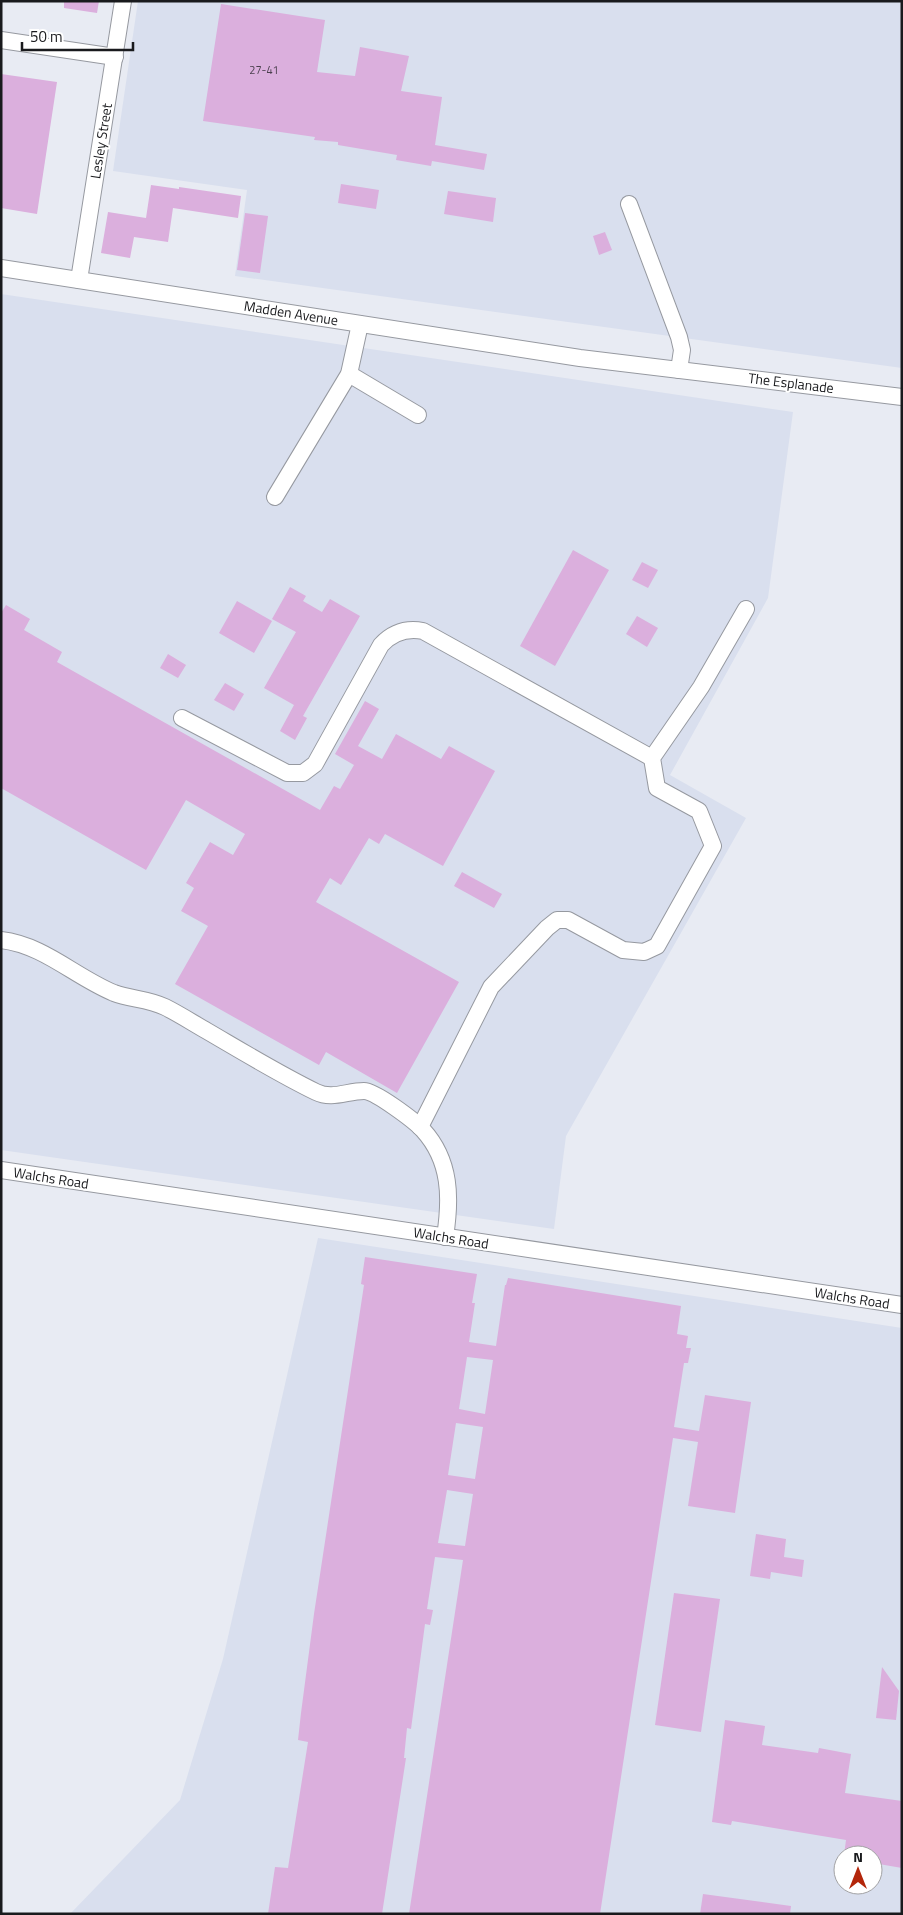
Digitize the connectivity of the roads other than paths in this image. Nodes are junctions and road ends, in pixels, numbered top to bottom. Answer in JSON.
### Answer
{"nodes":[{"id":1,"x":123,"y":1,"type":"edge"},
{"id":2,"x":1,"y":40,"type":"edge"},
{"id":3,"x":115,"y":57,"type":"junction"},
{"id":4,"x":629,"y":204,"type":"dead end"},
{"id":5,"x":1,"y":268,"type":"edge"},
{"id":6,"x":79,"y":280,"type":"junction"},
{"id":7,"x":360,"y":324,"type":"junction"},
{"id":8,"x":580,"y":358,"type":"joint"},
{"id":9,"x":679,"y":370,"type":"junction"},
{"id":10,"x":349,"y":374,"type":"junction"},
{"id":11,"x":902,"y":397,"type":"edge"},
{"id":12,"x":418,"y":414,"type":"dead end"},
{"id":13,"x":275,"y":497,"type":"dead end"},
{"id":14,"x":746,"y":609,"type":"dead end"},
{"id":15,"x":182,"y":718,"type":"dead end"},
{"id":16,"x":652,"y":758,"type":"junction"},
{"id":17,"x":1,"y":940,"type":"edge"},
{"id":18,"x":420,"y":1127,"type":"junction"},
{"id":19,"x":1,"y":1170,"type":"edge"},
{"id":20,"x":445,"y":1236,"type":"junction"},
{"id":21,"x":902,"y":1305,"type":"edge"}],
"edges":[{"from":1,"to":3,"type":"street","name":"Lesley Street"},
{"from":2,"to":3,"type":"street"},
{"from":3,"to":6,"type":"street","name":"Lesley Street"},
{"from":4,"to":9,"type":"street"},
{"from":5,"to":6,"type":"street","name":"Madden Avenue"},
{"from":6,"to":7,"type":"street","name":"Madden Avenue"},
{"from":7,"to":8,"type":"street","name":"Madden Avenue"},
{"from":7,"to":10,"type":"street"},
{"from":8,"to":9,"type":"street","name":"The Esplanade"},
{"from":9,"to":11,"type":"street","name":"The Esplanade"},
{"from":10,"to":12,"type":"street"},
{"from":10,"to":13,"type":"street"},
{"from":14,"to":16,"type":"street"},
{"from":15,"to":16,"type":"street"},
{"from":16,"to":18,"type":"street"},
{"from":17,"to":18,"type":"street"},
{"from":18,"to":20,"type":"street"},
{"from":19,"to":20,"type":"street","name":"Walchs Road"},
{"from":20,"to":21,"type":"street","name":"Walchs Road"}]}
